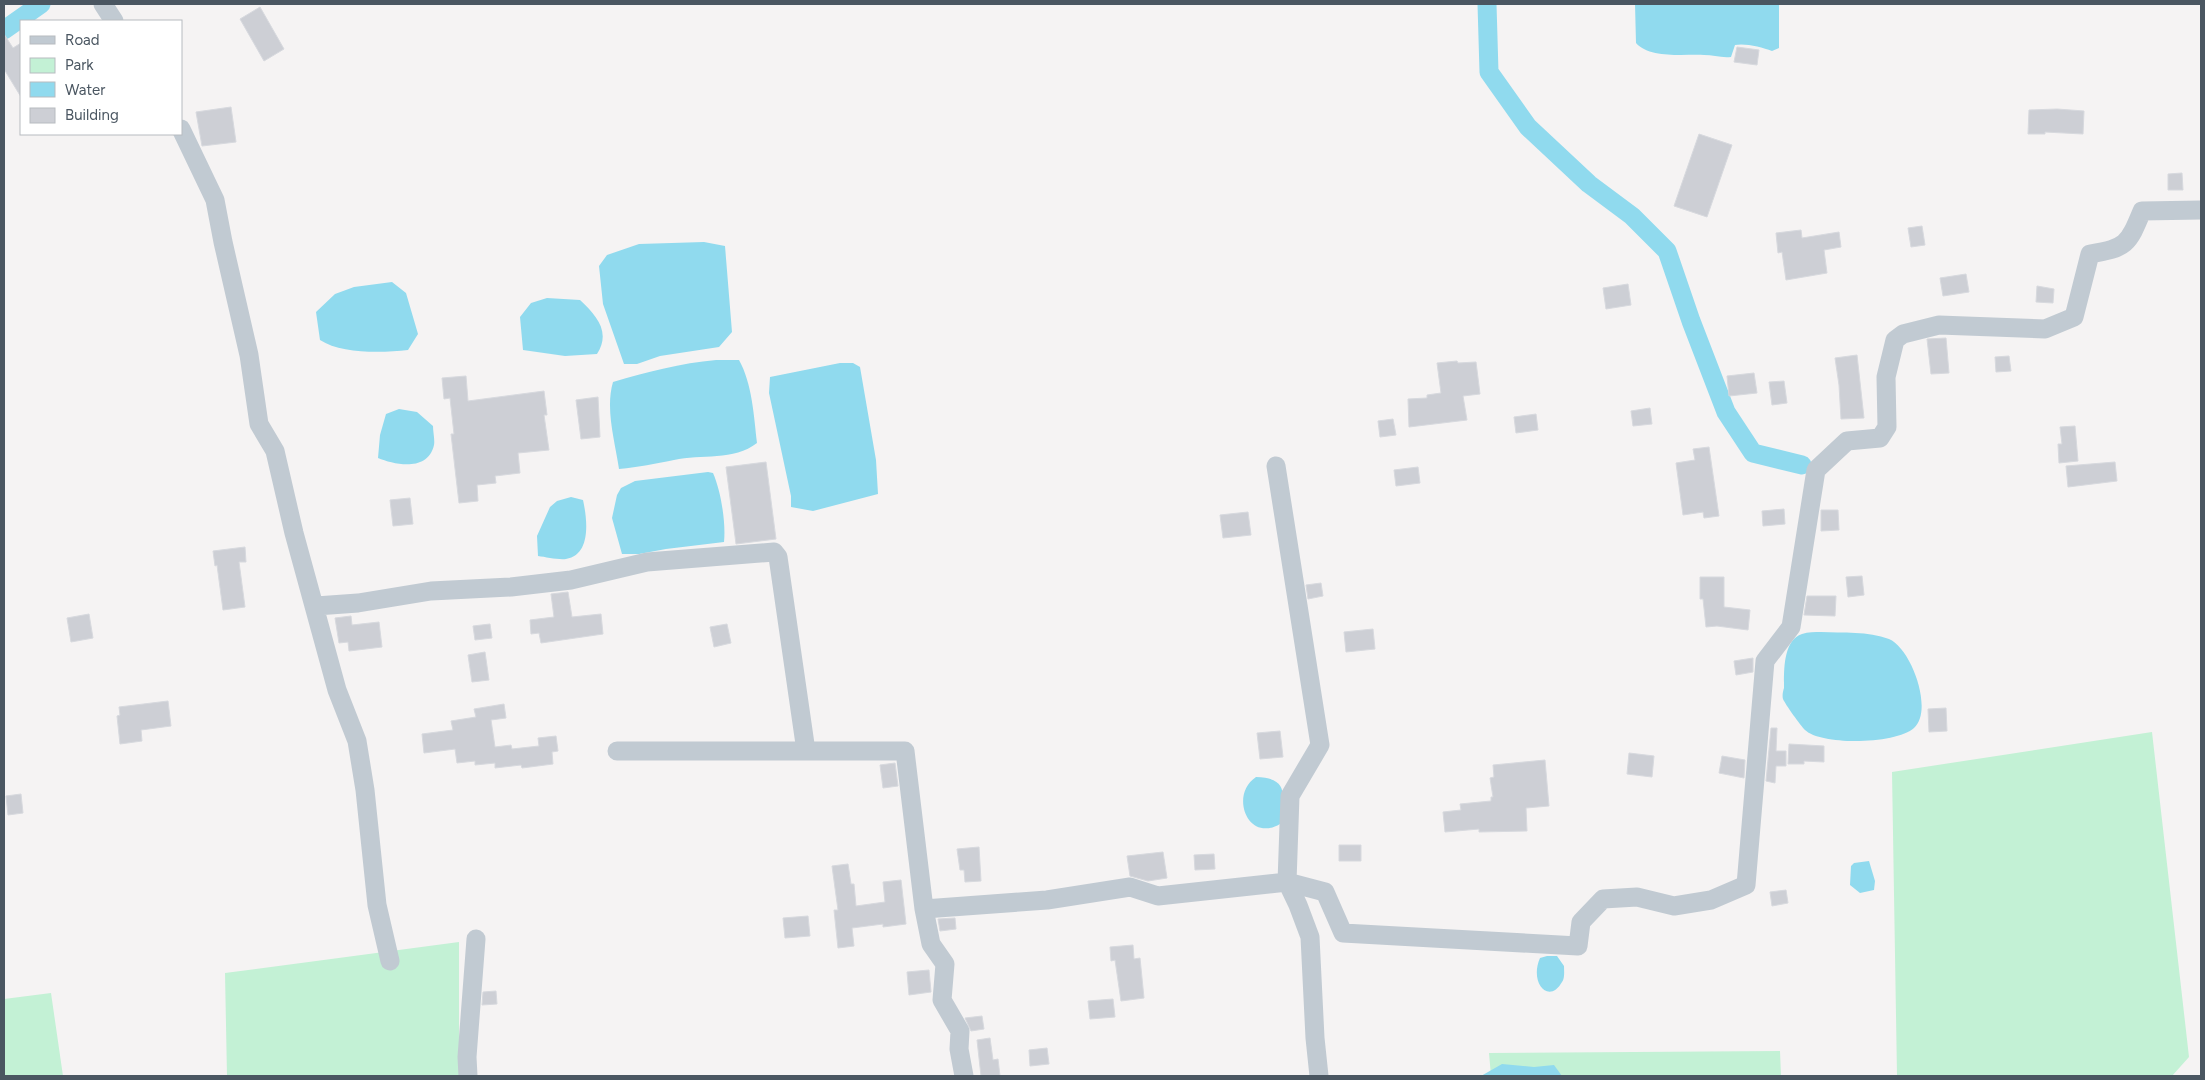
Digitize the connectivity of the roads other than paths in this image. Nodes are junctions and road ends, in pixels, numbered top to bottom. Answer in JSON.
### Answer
{"nodes":[{"id":1,"x":103,"y":4,"type":"edge"},
{"id":2,"x":113,"y":20,"type":"edge"},
{"id":3,"x":182,"y":131,"type":"edge"},
{"id":4,"x":2201,"y":210,"type":"edge"},
{"id":5,"x":1276,"y":466,"type":"dead end"},
{"id":6,"x":316,"y":606,"type":"junction"},
{"id":7,"x":806,"y":751,"type":"junction"},
{"id":8,"x":617,"y":752,"type":"dead end"},
{"id":9,"x":1287,"y":882,"type":"junction"},
{"id":10,"x":924,"y":909,"type":"junction"},
{"id":11,"x":476,"y":939,"type":"dead end"},
{"id":12,"x":390,"y":961,"type":"dead end"},
{"id":13,"x":468,"y":1076,"type":"edge"},
{"id":14,"x":964,"y":1076,"type":"edge"},
{"id":15,"x":1320,"y":1076,"type":"edge"}],
"edges":[{"from":1,"to":2,"type":"street"},
{"from":3,"to":6,"type":"street"},
{"from":4,"to":9,"type":"street"},
{"from":5,"to":9,"type":"street"},
{"from":6,"to":7,"type":"street"},
{"from":6,"to":12,"type":"street"},
{"from":7,"to":8,"type":"street"},
{"from":7,"to":10,"type":"street"},
{"from":9,"to":10,"type":"street"},
{"from":9,"to":15,"type":"street"},
{"from":10,"to":14,"type":"street"},
{"from":11,"to":13,"type":"street"}]}
